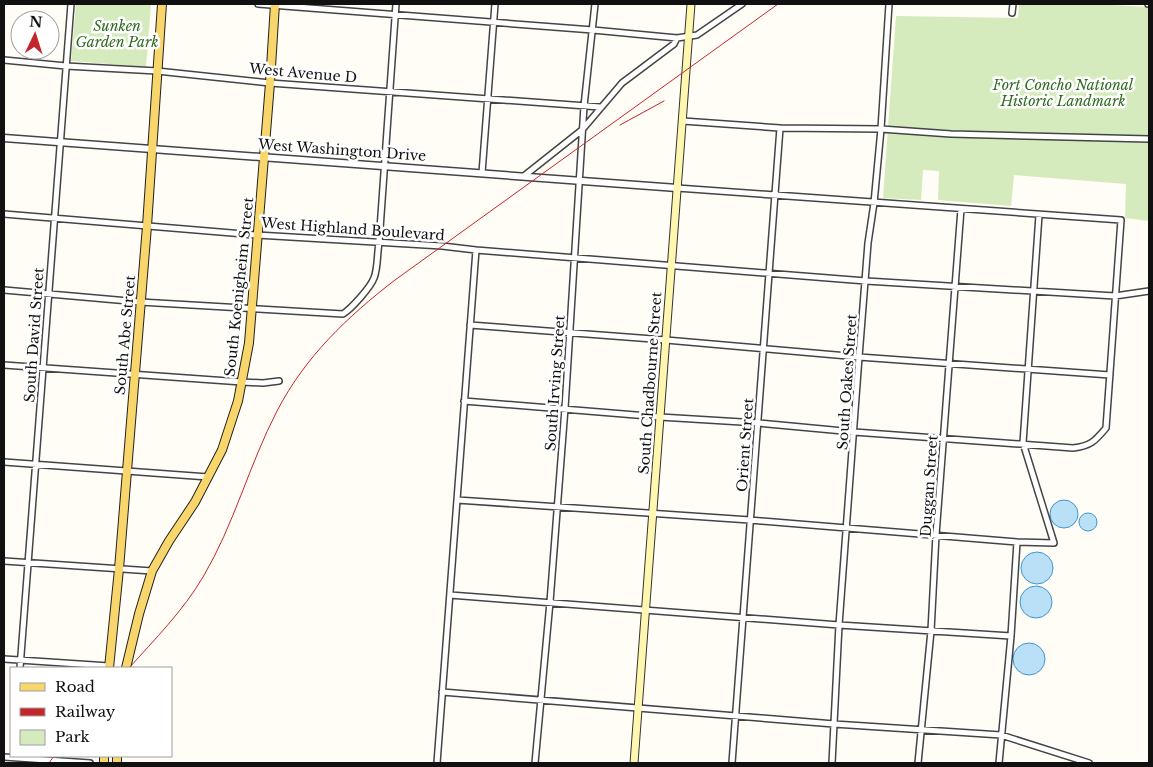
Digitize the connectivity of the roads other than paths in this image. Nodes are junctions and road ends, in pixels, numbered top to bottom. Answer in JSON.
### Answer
{"nodes":[{"id":1,"x":71,"y":4,"type":"edge"},
{"id":2,"x":162,"y":4,"type":"edge"},
{"id":3,"x":258,"y":4,"type":"edge"},
{"id":4,"x":275,"y":4,"type":"edge"},
{"id":5,"x":396,"y":4,"type":"edge"},
{"id":6,"x":495,"y":4,"type":"edge"},
{"id":7,"x":595,"y":4,"type":"edge"},
{"id":8,"x":691,"y":4,"type":"edge"},
{"id":9,"x":742,"y":4,"type":"edge"},
{"id":10,"x":889,"y":4,"type":"edge"},
{"id":11,"x":1014,"y":4,"type":"edge"},
{"id":12,"x":1012,"y":13,"type":"dead end"},
{"id":13,"x":395,"y":14,"type":"junction"},
{"id":14,"x":494,"y":23,"type":"junction"},
{"id":15,"x":593,"y":30,"type":"junction"},
{"id":16,"x":677,"y":38,"type":"junction"},
{"id":17,"x":688,"y":38,"type":"junction"},
{"id":18,"x":4,"y":60,"type":"edge"},
{"id":19,"x":66,"y":66,"type":"junction"},
{"id":20,"x":157,"y":71,"type":"junction"},
{"id":21,"x":270,"y":83,"type":"junction"},
{"id":22,"x":390,"y":92,"type":"junction"},
{"id":23,"x":488,"y":99,"type":"junction"},
{"id":24,"x":584,"y":106,"type":"junction"},
{"id":25,"x":600,"y":107,"type":"junction"},
{"id":26,"x":682,"y":121,"type":"junction"},
{"id":27,"x":780,"y":128,"type":"junction"},
{"id":28,"x":881,"y":129,"type":"junction"},
{"id":29,"x":582,"y":130,"type":"junction"},
{"id":30,"x":4,"y":138,"type":"edge"},
{"id":31,"x":1149,"y":139,"type":"edge"},
{"id":32,"x":60,"y":142,"type":"junction"},
{"id":33,"x":152,"y":149,"type":"junction"},
{"id":34,"x":264,"y":157,"type":"junction"},
{"id":35,"x":383,"y":166,"type":"junction"},
{"id":36,"x":482,"y":173,"type":"junction"},
{"id":37,"x":524,"y":176,"type":"junction"},
{"id":38,"x":580,"y":180,"type":"junction"},
{"id":39,"x":677,"y":188,"type":"junction"},
{"id":40,"x":775,"y":196,"type":"junction"},
{"id":41,"x":874,"y":203,"type":"junction"},
{"id":42,"x":961,"y":209,"type":"junction"},
{"id":43,"x":4,"y":214,"type":"edge"},
{"id":44,"x":1039,"y":214,"type":"junction"},
{"id":45,"x":54,"y":218,"type":"junction"},
{"id":46,"x":147,"y":226,"type":"junction"},
{"id":47,"x":258,"y":235,"type":"junction"},
{"id":48,"x":379,"y":243,"type":"junction"},
{"id":49,"x":476,"y":250,"type":"junction"},
{"id":50,"x":574,"y":257,"type":"junction"},
{"id":51,"x":672,"y":266,"type":"junction"},
{"id":52,"x":769,"y":273,"type":"junction"},
{"id":53,"x":866,"y":281,"type":"junction"},
{"id":54,"x":956,"y":286,"type":"junction"},
{"id":55,"x":4,"y":290,"type":"edge"},
{"id":56,"x":1149,"y":291,"type":"edge"},
{"id":57,"x":1034,"y":292,"type":"junction"},
{"id":58,"x":49,"y":293,"type":"junction"},
{"id":59,"x":1115,"y":296,"type":"junction"},
{"id":60,"x":140,"y":302,"type":"junction"},
{"id":61,"x":251,"y":308,"type":"junction"},
{"id":62,"x":470,"y":325,"type":"junction"},
{"id":63,"x":569,"y":332,"type":"junction"},
{"id":64,"x":666,"y":340,"type":"junction"},
{"id":65,"x":763,"y":348,"type":"junction"},
{"id":66,"x":859,"y":358,"type":"junction"},
{"id":67,"x":950,"y":363,"type":"junction"},
{"id":68,"x":4,"y":365,"type":"edge"},
{"id":69,"x":43,"y":366,"type":"junction"},
{"id":70,"x":1028,"y":369,"type":"junction"},
{"id":71,"x":135,"y":375,"type":"junction"},
{"id":72,"x":1110,"y":375,"type":"junction"},
{"id":73,"x":242,"y":382,"type":"junction"},
{"id":74,"x":279,"y":382,"type":"dead end"},
{"id":75,"x":464,"y":401,"type":"junction"},
{"id":76,"x":565,"y":408,"type":"junction"},
{"id":77,"x":660,"y":417,"type":"junction"},
{"id":78,"x":758,"y":423,"type":"junction"},
{"id":79,"x":854,"y":432,"type":"junction"},
{"id":80,"x":944,"y":438,"type":"junction"},
{"id":81,"x":1023,"y":444,"type":"junction"},
{"id":82,"x":4,"y":462,"type":"edge"},
{"id":83,"x":35,"y":465,"type":"junction"},
{"id":84,"x":127,"y":472,"type":"junction"},
{"id":85,"x":208,"y":478,"type":"junction"},
{"id":86,"x":457,"y":500,"type":"junction"},
{"id":87,"x":557,"y":506,"type":"junction"},
{"id":88,"x":653,"y":514,"type":"junction"},
{"id":89,"x":750,"y":520,"type":"junction"},
{"id":90,"x":847,"y":529,"type":"junction"},
{"id":91,"x":936,"y":535,"type":"junction"},
{"id":92,"x":1017,"y":542,"type":"junction"},
{"id":93,"x":4,"y":561,"type":"edge"},
{"id":94,"x":28,"y":563,"type":"junction"},
{"id":95,"x":119,"y":569,"type":"junction"},
{"id":96,"x":152,"y":571,"type":"junction"},
{"id":97,"x":450,"y":595,"type":"junction"},
{"id":98,"x":550,"y":602,"type":"junction"},
{"id":99,"x":646,"y":609,"type":"junction"},
{"id":100,"x":743,"y":617,"type":"junction"},
{"id":101,"x":839,"y":625,"type":"junction"},
{"id":102,"x":930,"y":631,"type":"junction"},
{"id":103,"x":1010,"y":636,"type":"junction"},
{"id":104,"x":4,"y":659,"type":"edge"},
{"id":105,"x":20,"y":660,"type":"junction"},
{"id":106,"x":20,"y":667,"type":"edge"},
{"id":107,"x":109,"y":667,"type":"edge"},
{"id":108,"x":126,"y":667,"type":"edge"},
{"id":109,"x":442,"y":692,"type":"junction"},
{"id":110,"x":541,"y":700,"type":"junction"},
{"id":111,"x":638,"y":708,"type":"junction"},
{"id":112,"x":736,"y":715,"type":"junction"},
{"id":113,"x":834,"y":724,"type":"junction"},
{"id":114,"x":921,"y":730,"type":"junction"},
{"id":115,"x":1001,"y":735,"type":"junction"},
{"id":116,"x":4,"y":757,"type":"edge"},
{"id":117,"x":13,"y":757,"type":"edge"},
{"id":118,"x":90,"y":763,"type":"edge"},
{"id":119,"x":437,"y":763,"type":"edge"},
{"id":120,"x":535,"y":763,"type":"edge"},
{"id":121,"x":634,"y":763,"type":"edge"},
{"id":122,"x":732,"y":763,"type":"edge"},
{"id":123,"x":832,"y":763,"type":"edge"},
{"id":124,"x":918,"y":763,"type":"edge"},
{"id":125,"x":999,"y":763,"type":"edge"},
{"id":126,"x":1089,"y":763,"type":"edge"}],
"edges":[{"from":1,"to":19,"type":"street","name":"South David Street"},
{"from":2,"to":20,"type":"main road","name":"South Abe Street"},
{"from":3,"to":4,"type":"street"},
{"from":4,"to":13,"type":"street"},
{"from":4,"to":21,"type":"main road","name":"South Koenigheim Street"},
{"from":5,"to":13,"type":"street"},
{"from":6,"to":14,"type":"street"},
{"from":7,"to":15,"type":"street","name":"South Irving Street"},
{"from":8,"to":17,"type":"main road","name":"South Chadbourne Street"},
{"from":9,"to":17,"type":"street"},
{"from":10,"to":28,"type":"street","name":"South Oakes Street"},
{"from":11,"to":12,"type":"street"},
{"from":13,"to":14,"type":"street"},
{"from":13,"to":22,"type":"street"},
{"from":14,"to":15,"type":"street"},
{"from":14,"to":23,"type":"street"},
{"from":15,"to":16,"type":"street"},
{"from":15,"to":24,"type":"street","name":"South Irving Street"},
{"from":16,"to":17,"type":"street"},
{"from":16,"to":25,"type":"street"},
{"from":17,"to":26,"type":"main road","name":"South Chadbourne Street"},
{"from":18,"to":19,"type":"street","name":"West Avenue D"},
{"from":19,"to":20,"type":"street","name":"West Avenue D"},
{"from":19,"to":32,"type":"street","name":"South David Street"},
{"from":20,"to":21,"type":"street","name":"West Avenue D"},
{"from":20,"to":33,"type":"main road","name":"South Abe Street"},
{"from":21,"to":22,"type":"street","name":"West Avenue D"},
{"from":21,"to":34,"type":"main road","name":"South Koenigheim Street"},
{"from":22,"to":23,"type":"street","name":"West Avenue D"},
{"from":22,"to":35,"type":"street"},
{"from":23,"to":24,"type":"street","name":"West Avenue D"},
{"from":23,"to":36,"type":"street"},
{"from":24,"to":25,"type":"street","name":"West Avenue D"},
{"from":24,"to":29,"type":"street","name":"South Irving Street"},
{"from":25,"to":29,"type":"street"},
{"from":26,"to":27,"type":"street"},
{"from":26,"to":39,"type":"main road","name":"South Chadbourne Street"},
{"from":27,"to":28,"type":"street"},
{"from":27,"to":40,"type":"street","name":"Orient Street"},
{"from":28,"to":31,"type":"street"},
{"from":28,"to":41,"type":"street","name":"South Oakes Street"},
{"from":29,"to":37,"type":"street"},
{"from":29,"to":38,"type":"street","name":"South Irving Street"},
{"from":30,"to":32,"type":"street","name":"West Washington Drive"},
{"from":32,"to":33,"type":"street","name":"West Washington Drive"},
{"from":32,"to":45,"type":"street","name":"South David Street"},
{"from":33,"to":34,"type":"street","name":"West Washington Drive"},
{"from":33,"to":46,"type":"main road","name":"South Abe Street"},
{"from":34,"to":35,"type":"street","name":"West Washington Drive"},
{"from":34,"to":47,"type":"main road","name":"South Koenigheim Street"},
{"from":35,"to":36,"type":"street","name":"West Washington Drive"},
{"from":35,"to":48,"type":"street"},
{"from":36,"to":37,"type":"street","name":"West Washington Drive"},
{"from":37,"to":38,"type":"street","name":"West Washington Drive"},
{"from":38,"to":39,"type":"street","name":"West Washington Drive"},
{"from":38,"to":50,"type":"street","name":"South Irving Street"},
{"from":39,"to":40,"type":"street"},
{"from":39,"to":51,"type":"main road","name":"South Chadbourne Street"},
{"from":40,"to":41,"type":"street"},
{"from":40,"to":52,"type":"street","name":"Orient Street"},
{"from":41,"to":42,"type":"street"},
{"from":41,"to":53,"type":"street","name":"South Oakes Street"},
{"from":42,"to":44,"type":"street"},
{"from":42,"to":54,"type":"street","name":"Duggan Street"},
{"from":43,"to":45,"type":"street","name":"West Highland Boulevard"},
{"from":44,"to":57,"type":"street"},
{"from":44,"to":59,"type":"street"},
{"from":45,"to":46,"type":"street","name":"West Highland Boulevard"},
{"from":45,"to":58,"type":"street","name":"South David Street"},
{"from":46,"to":47,"type":"street","name":"West Highland Boulevard"},
{"from":46,"to":60,"type":"main road","name":"South Abe Street"},
{"from":47,"to":48,"type":"street","name":"West Highland Boulevard"},
{"from":47,"to":61,"type":"main road","name":"South Koenigheim Street"},
{"from":48,"to":49,"type":"street","name":"West Highland Boulevard"},
{"from":48,"to":61,"type":"street"},
{"from":49,"to":50,"type":"street","name":"West Highland Boulevard"},
{"from":49,"to":62,"type":"street"},
{"from":50,"to":51,"type":"street","name":"West Highland Boulevard"},
{"from":50,"to":63,"type":"street","name":"South Irving Street"},
{"from":51,"to":52,"type":"street","name":"West Highland Boulevard"},
{"from":51,"to":64,"type":"main road","name":"South Chadbourne Street"},
{"from":52,"to":53,"type":"street","name":"West Highland Boulevard"},
{"from":52,"to":65,"type":"street","name":"Orient Street"},
{"from":53,"to":54,"type":"street","name":"West Highland Boulevard"},
{"from":53,"to":66,"type":"street","name":"South Oakes Street"},
{"from":54,"to":57,"type":"street","name":"West Highland Boulevard"},
{"from":54,"to":67,"type":"street","name":"Duggan Street"},
{"from":55,"to":58,"type":"street"},
{"from":56,"to":59,"type":"street","name":"West Highland Boulevard"},
{"from":57,"to":59,"type":"street","name":"West Highland Boulevard"},
{"from":57,"to":70,"type":"street"},
{"from":58,"to":60,"type":"street"},
{"from":58,"to":69,"type":"street","name":"South David Street"},
{"from":59,"to":72,"type":"street"},
{"from":60,"to":61,"type":"street"},
{"from":60,"to":71,"type":"main road","name":"South Abe Street"},
{"from":61,"to":73,"type":"main road","name":"South Koenigheim Street"},
{"from":62,"to":63,"type":"street"},
{"from":62,"to":75,"type":"street"},
{"from":63,"to":64,"type":"street"},
{"from":63,"to":76,"type":"street","name":"South Irving Street"},
{"from":64,"to":65,"type":"street"},
{"from":64,"to":77,"type":"main road","name":"South Chadbourne Street"},
{"from":65,"to":66,"type":"street"},
{"from":65,"to":78,"type":"street","name":"Orient Street"},
{"from":66,"to":67,"type":"street"},
{"from":66,"to":79,"type":"street","name":"South Oakes Street"},
{"from":67,"to":70,"type":"street"},
{"from":67,"to":80,"type":"street","name":"Duggan Street"},
{"from":68,"to":69,"type":"street"},
{"from":69,"to":71,"type":"street"},
{"from":69,"to":83,"type":"street","name":"South David Street"},
{"from":70,"to":72,"type":"street"},
{"from":70,"to":81,"type":"street"},
{"from":71,"to":73,"type":"street"},
{"from":71,"to":84,"type":"main road","name":"South Abe Street"},
{"from":72,"to":81,"type":"street"},
{"from":73,"to":74,"type":"street"},
{"from":73,"to":85,"type":"main road","name":"South Koenigheim Street"},
{"from":75,"to":76,"type":"street"},
{"from":75,"to":86,"type":"street"},
{"from":76,"to":77,"type":"street"},
{"from":76,"to":87,"type":"street","name":"South Irving Street"},
{"from":77,"to":78,"type":"street"},
{"from":77,"to":88,"type":"main road","name":"South Chadbourne Street"},
{"from":78,"to":79,"type":"street"},
{"from":78,"to":89,"type":"street","name":"Orient Street"},
{"from":79,"to":80,"type":"street"},
{"from":79,"to":90,"type":"street","name":"South Oakes Street"},
{"from":80,"to":81,"type":"street"},
{"from":80,"to":91,"type":"street","name":"Duggan Street"},
{"from":81,"to":92,"type":"street"},
{"from":82,"to":83,"type":"street"},
{"from":83,"to":84,"type":"street"},
{"from":83,"to":94,"type":"street","name":"South David Street"},
{"from":84,"to":85,"type":"street"},
{"from":84,"to":95,"type":"main road","name":"South Abe Street"},
{"from":85,"to":96,"type":"main road","name":"South Koenigheim Street"},
{"from":86,"to":87,"type":"street"},
{"from":86,"to":97,"type":"street"},
{"from":87,"to":88,"type":"street"},
{"from":87,"to":98,"type":"street","name":"South Irving Street"},
{"from":88,"to":89,"type":"street"},
{"from":88,"to":99,"type":"main road","name":"South Chadbourne Street"},
{"from":89,"to":90,"type":"street"},
{"from":89,"to":100,"type":"street","name":"Orient Street"},
{"from":90,"to":91,"type":"street"},
{"from":90,"to":101,"type":"street","name":"South Oakes Street"},
{"from":91,"to":92,"type":"street"},
{"from":91,"to":102,"type":"street","name":"Duggan Street"},
{"from":92,"to":103,"type":"street"},
{"from":93,"to":94,"type":"street"},
{"from":94,"to":95,"type":"street"},
{"from":94,"to":105,"type":"street","name":"South David Street"},
{"from":95,"to":96,"type":"street"},
{"from":95,"to":107,"type":"main road","name":"South Abe Street"},
{"from":96,"to":108,"type":"main road","name":"South Koenigheim Street"},
{"from":97,"to":98,"type":"street"},
{"from":97,"to":109,"type":"street"},
{"from":98,"to":99,"type":"street"},
{"from":98,"to":110,"type":"street","name":"South Irving Street"},
{"from":99,"to":100,"type":"street"},
{"from":99,"to":111,"type":"main road","name":"South Chadbourne Street"},
{"from":100,"to":101,"type":"street"},
{"from":100,"to":112,"type":"street","name":"Orient Street"},
{"from":101,"to":102,"type":"street"},
{"from":101,"to":113,"type":"street","name":"South Oakes Street"},
{"from":102,"to":103,"type":"street"},
{"from":102,"to":114,"type":"street","name":"Duggan Street"},
{"from":103,"to":115,"type":"street"},
{"from":104,"to":105,"type":"street"},
{"from":105,"to":106,"type":"street","name":"South David Street"},
{"from":105,"to":107,"type":"street"},
{"from":109,"to":110,"type":"street"},
{"from":109,"to":119,"type":"street"},
{"from":110,"to":111,"type":"street"},
{"from":110,"to":120,"type":"street","name":"South Irving Street"},
{"from":111,"to":112,"type":"street"},
{"from":111,"to":121,"type":"main road","name":"South Chadbourne Street"},
{"from":112,"to":113,"type":"street"},
{"from":112,"to":122,"type":"street","name":"Orient Street"},
{"from":113,"to":114,"type":"street"},
{"from":113,"to":123,"type":"street","name":"South Oakes Street"},
{"from":114,"to":115,"type":"street"},
{"from":114,"to":124,"type":"street","name":"Duggan Street"},
{"from":115,"to":125,"type":"street"},
{"from":115,"to":126,"type":"street"},
{"from":116,"to":117,"type":"street"},
{"from":117,"to":118,"type":"street"}]}
